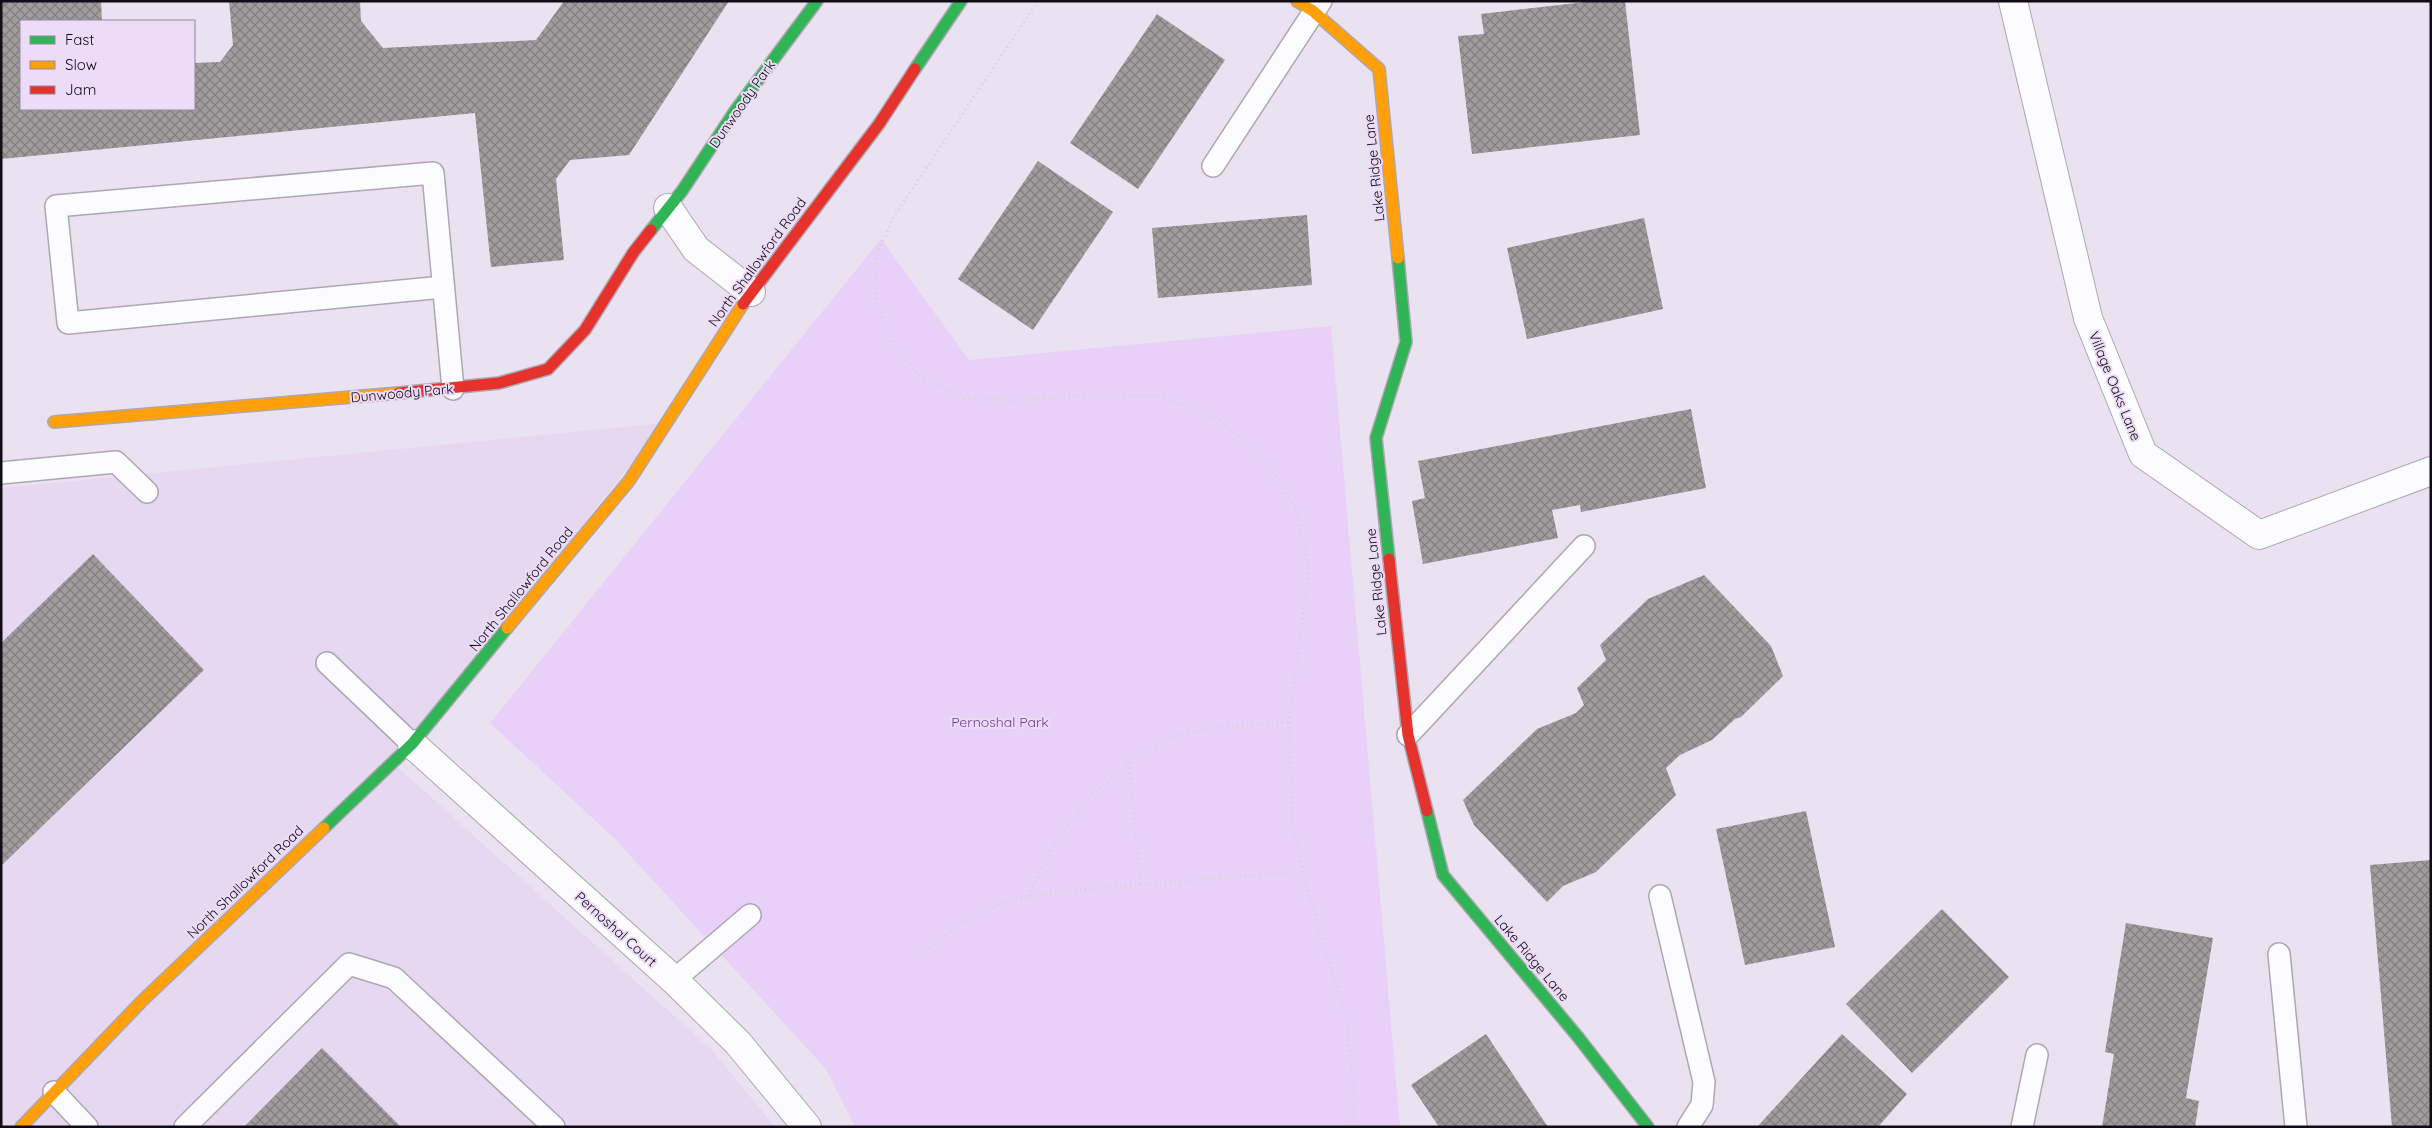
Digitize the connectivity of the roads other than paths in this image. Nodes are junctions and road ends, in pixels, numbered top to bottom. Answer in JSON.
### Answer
{"nodes":[{"id":1,"x":817,"y":1,"type":"edge"},
{"id":2,"x":960,"y":1,"type":"edge"},
{"id":3,"x":2013,"y":1,"type":"edge"},
{"id":4,"x":1310,"y":5,"type":"edge"},
{"id":5,"x":1213,"y":166,"type":"dead end"},
{"id":6,"x":668,"y":208,"type":"junction"},
{"id":7,"x":443,"y":287,"type":"junction"},
{"id":8,"x":751,"y":292,"type":"junction"},
{"id":9,"x":453,"y":390,"type":"junction"},
{"id":10,"x":54,"y":422,"type":"dead end"},
{"id":11,"x":2431,"y":471,"type":"edge"},
{"id":12,"x":1,"y":473,"type":"edge"},
{"id":13,"x":147,"y":492,"type":"dead end"},
{"id":14,"x":1584,"y":546,"type":"dead end"},
{"id":15,"x":327,"y":663,"type":"dead end"},
{"id":16,"x":1408,"y":734,"type":"junction"},
{"id":17,"x":412,"y":744,"type":"junction"},
{"id":18,"x":1660,"y":896,"type":"dead end"},
{"id":19,"x":750,"y":915,"type":"dead end"},
{"id":20,"x":2279,"y":954,"type":"dead end"},
{"id":21,"x":674,"y":980,"type":"junction"},
{"id":22,"x":2038,"y":1055,"type":"dead end"},
{"id":23,"x":54,"y":1092,"type":"junction"},
{"id":24,"x":21,"y":1127,"type":"edge"},
{"id":25,"x":87,"y":1127,"type":"edge"},
{"id":26,"x":185,"y":1127,"type":"edge"},
{"id":27,"x":554,"y":1127,"type":"edge"},
{"id":28,"x":807,"y":1127,"type":"edge"},
{"id":29,"x":1648,"y":1127,"type":"edge"},
{"id":30,"x":1688,"y":1127,"type":"edge"},
{"id":31,"x":2022,"y":1127,"type":"edge"},
{"id":32,"x":2296,"y":1127,"type":"edge"}],
"edges":[{"from":1,"to":6,"type":"street","name":"Dunwoody Park"},
{"from":2,"to":8,"type":"street","name":"North Shallowford Road"},
{"from":3,"to":11,"type":"street","name":"Village Oaks Lane"},
{"from":4,"to":5,"type":"lane"},
{"from":4,"to":16,"type":"street","name":"Lake Ridge Lane"},
{"from":6,"to":8,"type":"street"},
{"from":6,"to":9,"type":"street","name":"Dunwoody Park"},
{"from":7,"to":7,"type":"lane"},
{"from":7,"to":9,"type":"lane"},
{"from":8,"to":17,"type":"street","name":"North Shallowford Road"},
{"from":9,"to":10,"type":"street","name":"Dunwoody Park"},
{"from":12,"to":13,"type":"lane"},
{"from":14,"to":16,"type":"lane"},
{"from":15,"to":17,"type":"lane"},
{"from":16,"to":29,"type":"street","name":"Lake Ridge Lane"},
{"from":17,"to":21,"type":"street","name":"Pernoshal Court"},
{"from":17,"to":23,"type":"street","name":"North Shallowford Road"},
{"from":18,"to":30,"type":"lane"},
{"from":19,"to":21,"type":"lane"},
{"from":20,"to":32,"type":"lane"},
{"from":21,"to":28,"type":"street","name":"Pernoshal Court"},
{"from":22,"to":31,"type":"lane"},
{"from":23,"to":24,"type":"street","name":"North Shallowford Road"},
{"from":23,"to":25,"type":"lane"},
{"from":26,"to":27,"type":"lane"}]}
